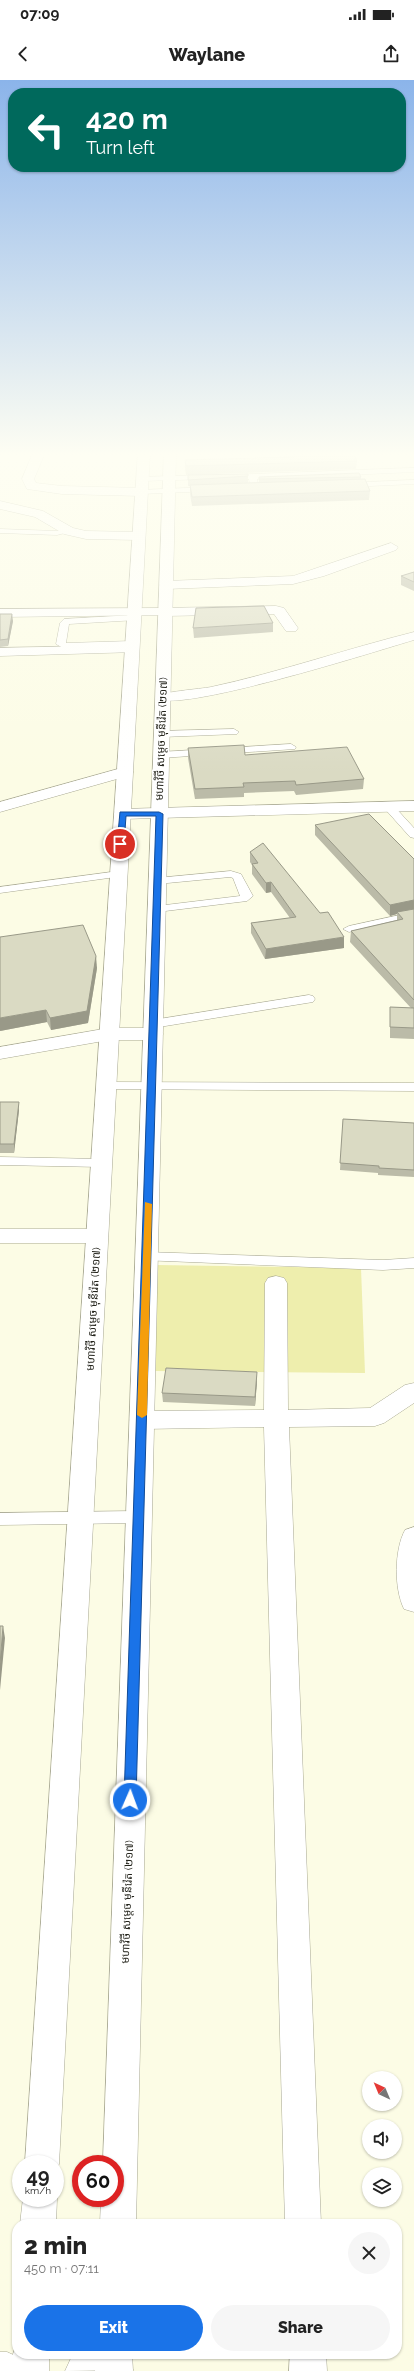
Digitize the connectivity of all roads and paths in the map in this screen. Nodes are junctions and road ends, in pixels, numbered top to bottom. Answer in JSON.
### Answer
{"nodes":[{"id":1,"x":137,"y":560,"type":"edge"},
{"id":2,"x":167,"y":560,"type":"edge"},
{"id":3,"x":355,"y":560,"type":"edge"},
{"id":4,"x":166,"y":585,"type":"junction"},
{"id":5,"x":165,"y":612,"type":"junction"},
{"id":6,"x":0,"y":613,"type":"edge"},
{"id":7,"x":134,"y":615,"type":"junction"},
{"id":8,"x":291,"y":628,"type":"dead end"},
{"id":9,"x":414,"y":636,"type":"edge"},
{"id":10,"x":132,"y":647,"type":"junction"},
{"id":11,"x":0,"y":652,"type":"edge"},
{"id":12,"x":163,"y":697,"type":"junction"},
{"id":13,"x":234,"y":732,"type":"dead end"},
{"id":14,"x":206,"y":733,"type":"junction"},
{"id":15,"x":161,"y":744,"type":"junction"},
{"id":16,"x":291,"y":747,"type":"dead end"},
{"id":17,"x":210,"y":752,"type":"junction"},
{"id":18,"x":125,"y":772,"type":"junction"},
{"id":19,"x":414,"y":806,"type":"edge"},
{"id":20,"x":0,"y":807,"type":"edge"},
{"id":21,"x":389,"y":807,"type":"junction"},
{"id":22,"x":122,"y":814,"type":"junction"},
{"id":23,"x":159,"y":814,"type":"junction"},
{"id":24,"x":414,"y":835,"type":"edge"},
{"id":25,"x":119,"y":874,"type":"junction"},
{"id":26,"x":157,"y":881,"type":"junction"},
{"id":27,"x":0,"y":890,"type":"edge"},
{"id":28,"x":157,"y":909,"type":"junction"},
{"id":29,"x":414,"y":915,"type":"edge"},
{"id":30,"x":350,"y":930,"type":"edge"},
{"id":31,"x":309,"y":999,"type":"dead end"},
{"id":32,"x":153,"y":1029,"type":"junction"},
{"id":33,"x":109,"y":1034,"type":"junction"},
{"id":34,"x":0,"y":1053,"type":"edge"},
{"id":35,"x":106,"y":1086,"type":"junction"},
{"id":36,"x":151,"y":1086,"type":"junction"},
{"id":37,"x":414,"y":1086,"type":"edge"},
{"id":38,"x":0,"y":1161,"type":"edge"},
{"id":39,"x":102,"y":1163,"type":"junction"},
{"id":40,"x":0,"y":1236,"type":"edge"},
{"id":41,"x":97,"y":1236,"type":"junction"},
{"id":42,"x":146,"y":1257,"type":"junction"},
{"id":43,"x":414,"y":1263,"type":"edge"},
{"id":44,"x":276,"y":1283,"type":"dead end"},
{"id":45,"x":414,"y":1391,"type":"edge"},
{"id":46,"x":276,"y":1418,"type":"junction"},
{"id":47,"x":142,"y":1420,"type":"junction"},
{"id":48,"x":80,"y":1517,"type":"junction"},
{"id":49,"x":138,"y":1517,"type":"junction"},
{"id":50,"x":0,"y":1519,"type":"edge"},
{"id":51,"x":414,"y":1537,"type":"edge"},
{"id":52,"x":414,"y":1602,"type":"edge"},
{"id":53,"x":43,"y":2155,"type":"edge"},
{"id":54,"x":39,"y":2207,"type":"edge"},
{"id":55,"x":38,"y":2219,"type":"edge"},
{"id":56,"x":118,"y":2219,"type":"edge"},
{"id":57,"x":303,"y":2219,"type":"edge"},
{"id":58,"x":31,"y":2359,"type":"edge"},
{"id":59,"x":308,"y":2359,"type":"edge"},
{"id":60,"x":0,"y":2371,"type":"edge"},
{"id":61,"x":7,"y":2371,"type":"edge"},
{"id":62,"x":30,"y":2371,"type":"edge"},
{"id":63,"x":308,"y":2371,"type":"edge"}],
"edges":[{"from":1,"to":7,"type":"main road","name":"មហាវិថី សម្តេច មុនីរ៉េត (២១៧)"},
{"from":2,"to":4,"type":"main road","name":"មហាវិថី សម្តេច មុនីរ៉េត (២១៧)"},
{"from":3,"to":4,"type":"main road"},
{"from":4,"to":5,"type":"main road","name":"មហាវិថី សម្តេច មុនីរ៉េត (២១៧)"},
{"from":5,"to":7,"type":"main road"},
{"from":5,"to":8,"type":"main road"},
{"from":5,"to":12,"type":"main road","name":"មហាវិថី សម្តេច មុនីរ៉េត (២១៧)"},
{"from":6,"to":7,"type":"main road"},
{"from":7,"to":10,"type":"main road","name":"មហាវិថី សម្តេច មុនីរ៉េត (២១៧)"},
{"from":7,"to":10,"type":"lane"},
{"from":9,"to":12,"type":"main road"},
{"from":10,"to":11,"type":"main road"},
{"from":10,"to":18,"type":"main road","name":"មហាវិថី សម្តេច មុនីរ៉េត (២១៧)"},
{"from":12,"to":15,"type":"main road","name":"មហាវិថី សម្តេច មុនីរ៉េត (២១៧)"},
{"from":13,"to":14,"type":"lane"},
{"from":14,"to":15,"type":"lane"},
{"from":14,"to":17,"type":"lane"},
{"from":15,"to":17,"type":"lane"},
{"from":15,"to":23,"type":"main road","name":"មហាវិថី សម្តេច មុនីរ៉េត (២១៧)"},
{"from":16,"to":17,"type":"lane"},
{"from":18,"to":20,"type":"main road"},
{"from":18,"to":22,"type":"main road","name":"មហាវិថី សម្តេច មុនីរ៉េត (២១៧)"},
{"from":19,"to":21,"type":"main road"},
{"from":21,"to":23,"type":"main road"},
{"from":21,"to":24,"type":"lane"},
{"from":22,"to":23,"type":"main road"},
{"from":22,"to":25,"type":"main road","name":"មហាវិថី សម្តេច មុនីរ៉េត (២១៧)"},
{"from":23,"to":26,"type":"main road","name":"មហាវិថី សម្តេច មុនីរ៉េត (២១៧)"},
{"from":25,"to":27,"type":"lane"},
{"from":25,"to":33,"type":"main road","name":"មហាវិថី សម្តេច មុនីរ៉េត (២១៧)"},
{"from":26,"to":28,"type":"main road","name":"មហាវិថី សម្តេច មុនីរ៉េត (២១៧)"},
{"from":26,"to":28,"type":"lane"},
{"from":28,"to":32,"type":"main road","name":"មហាវិថី សម្តេច មុនីរ៉េត (២១៧)"},
{"from":29,"to":30,"type":"lane"},
{"from":31,"to":32,"type":"lane"},
{"from":32,"to":33,"type":"main road"},
{"from":32,"to":36,"type":"main road","name":"មហាវិថី សម្តេច មុនីរ៉េត (២១៧)"},
{"from":33,"to":34,"type":"main road"},
{"from":33,"to":35,"type":"main road","name":"មហាវិថី សម្តេច មុនីរ៉េត (២១៧)"},
{"from":35,"to":36,"type":"lane"},
{"from":35,"to":39,"type":"main road","name":"មហាវិថី សម្តេច មុនីរ៉េត (២១៧)"},
{"from":36,"to":37,"type":"lane"},
{"from":36,"to":42,"type":"main road","name":"មហាវិថី សម្តេច មុនីរ៉េត (២១៧)"},
{"from":38,"to":39,"type":"lane"},
{"from":39,"to":41,"type":"main road","name":"មហាវិថី សម្តេច មុនីរ៉េត (២១៧)"},
{"from":40,"to":41,"type":"main road"},
{"from":41,"to":48,"type":"main road","name":"មហាវិថី សម្តេច មុនីរ៉េត (២១៧)"},
{"from":42,"to":43,"type":"lane"},
{"from":42,"to":47,"type":"main road","name":"មហាវិថី សម្តេច មុនីរ៉េត (២១៧)"},
{"from":44,"to":46,"type":"main road"},
{"from":45,"to":46,"type":"main road"},
{"from":46,"to":47,"type":"main road"},
{"from":46,"to":57,"type":"main road"},
{"from":47,"to":49,"type":"main road","name":"មហាវិថី សម្តេច មុនីរ៉េត (២១៧)"},
{"from":48,"to":49,"type":"lane"},
{"from":48,"to":50,"type":"lane"},
{"from":48,"to":53,"type":"main road","name":"មហាវិថី សម្តេច មុនីរ៉េត (២១៧)"},
{"from":49,"to":56,"type":"main road","name":"មហាវិថី សម្តេច មុនីរ៉េត (២១៧)"},
{"from":51,"to":52,"type":"main road"},
{"from":54,"to":55,"type":"main road"},
{"from":58,"to":62,"type":"main road"},
{"from":59,"to":63,"type":"main road"},
{"from":60,"to":61,"type":"main road"}]}
